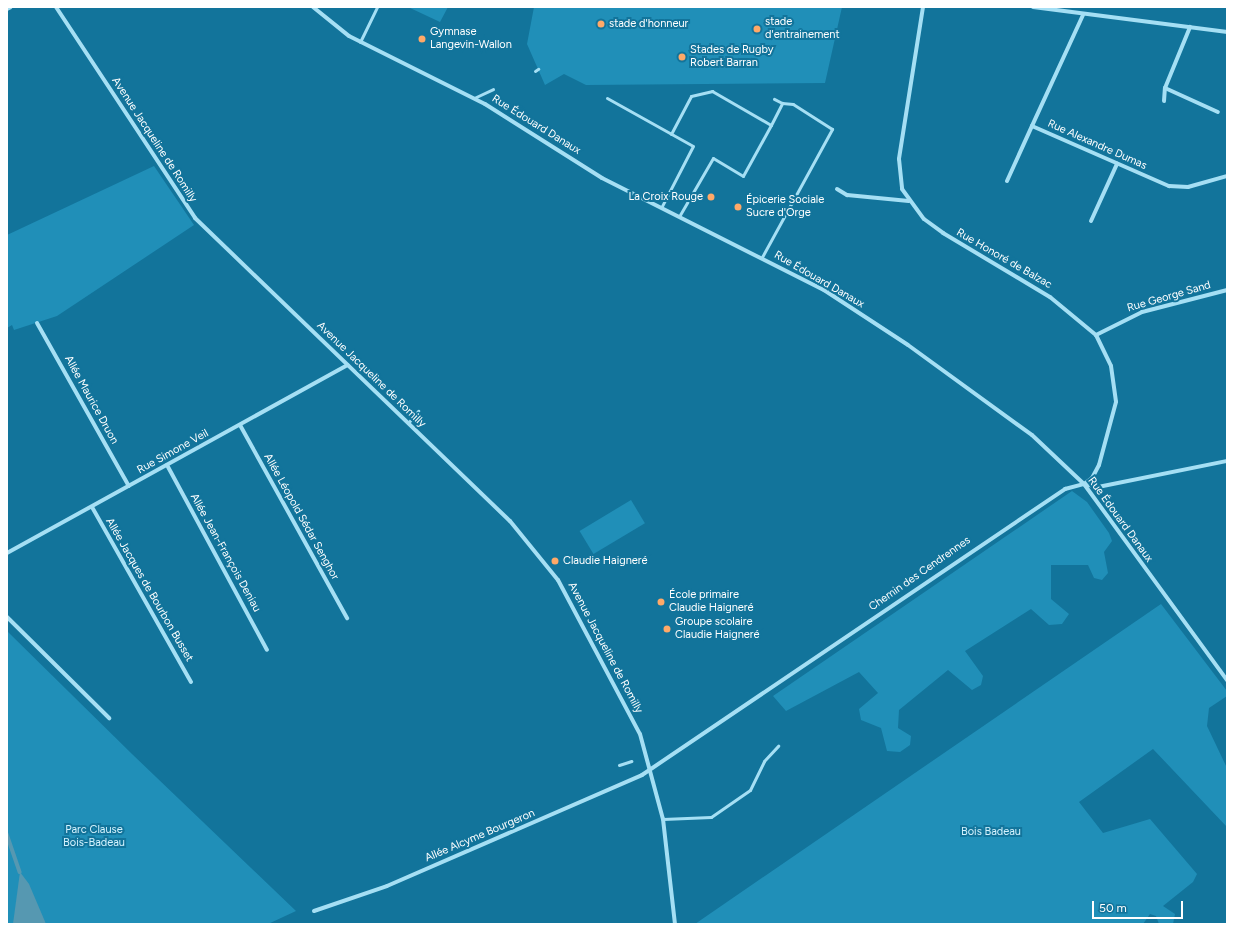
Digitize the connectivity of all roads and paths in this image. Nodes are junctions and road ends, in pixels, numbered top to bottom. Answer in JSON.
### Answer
{"nodes":[{"id":1,"x":11,"y":7,"type":"edge"},
{"id":2,"x":56,"y":7,"type":"edge"},
{"id":3,"x":312,"y":7,"type":"edge"},
{"id":4,"x":377,"y":7,"type":"edge"},
{"id":5,"x":923,"y":7,"type":"edge"},
{"id":6,"x":1033,"y":7,"type":"edge"},
{"id":7,"x":7,"y":9,"type":"edge"},
{"id":8,"x":1084,"y":15,"type":"junction"},
{"id":9,"x":1190,"y":27,"type":"junction"},
{"id":10,"x":1227,"y":32,"type":"edge"},
{"id":11,"x":360,"y":42,"type":"junction"},
{"id":12,"x":1165,"y":88,"type":"junction"},
{"id":13,"x":493,"y":90,"type":"dead end"},
{"id":14,"x":474,"y":98,"type":"junction"},
{"id":15,"x":607,"y":98,"type":"dead end"},
{"id":16,"x":774,"y":99,"type":"dead end"},
{"id":17,"x":1164,"y":101,"type":"dead end"},
{"id":18,"x":782,"y":103,"type":"junction"},
{"id":19,"x":1218,"y":112,"type":"dead end"},
{"id":20,"x":771,"y":124,"type":"junction"},
{"id":21,"x":1032,"y":126,"type":"junction"},
{"id":22,"x":671,"y":134,"type":"junction"},
{"id":23,"x":1117,"y":164,"type":"junction"},
{"id":24,"x":1227,"y":176,"type":"edge"},
{"id":25,"x":1007,"y":181,"type":"dead end"},
{"id":26,"x":838,"y":189,"type":"dead end"},
{"id":27,"x":909,"y":201,"type":"junction"},
{"id":28,"x":662,"y":206,"type":"junction"},
{"id":29,"x":680,"y":215,"type":"junction"},
{"id":30,"x":1091,"y":221,"type":"dead end"},
{"id":31,"x":762,"y":257,"type":"junction"},
{"id":32,"x":1227,"y":290,"type":"edge"},
{"id":33,"x":37,"y":323,"type":"dead end"},
{"id":34,"x":1096,"y":335,"type":"junction"},
{"id":35,"x":347,"y":365,"type":"junction"},
{"id":36,"x":418,"y":411,"type":"dead end"},
{"id":37,"x":408,"y":422,"type":"junction"},
{"id":38,"x":240,"y":425,"type":"junction"},
{"id":39,"x":1227,"y":461,"type":"edge"},
{"id":40,"x":167,"y":465,"type":"junction"},
{"id":41,"x":1084,"y":484,"type":"junction"},
{"id":42,"x":129,"y":486,"type":"junction"},
{"id":43,"x":92,"y":507,"type":"junction"},
{"id":44,"x":7,"y":553,"type":"edge"},
{"id":45,"x":7,"y":617,"type":"edge"},
{"id":46,"x":347,"y":618,"type":"dead end"},
{"id":47,"x":267,"y":650,"type":"dead end"},
{"id":48,"x":1227,"y":680,"type":"edge"},
{"id":49,"x":191,"y":682,"type":"dead end"},
{"id":50,"x":109,"y":718,"type":"dead end"},
{"id":51,"x":778,"y":746,"type":"dead end"},
{"id":52,"x":631,"y":761,"type":"dead end"},
{"id":53,"x":619,"y":765,"type":"dead end"},
{"id":54,"x":650,"y":769,"type":"junction"},
{"id":55,"x":663,"y":819,"type":"junction"},
{"id":56,"x":314,"y":911,"type":"dead end"},
{"id":57,"x":675,"y":924,"type":"edge"}],
"edges":[{"from":1,"to":7,"type":"street"},
{"from":2,"to":35,"type":"street","name":"Avenue Jacqueline de Romilly"},
{"from":3,"to":11,"type":"street","name":"Rue Édouard Danaux"},
{"from":4,"to":11,"type":"lane"},
{"from":5,"to":27,"type":"street","name":"Rue Honoré de Balzac"},
{"from":6,"to":8,"type":"street"},
{"from":8,"to":9,"type":"street"},
{"from":8,"to":21,"type":"street","name":"Rue Alexandre Dumas"},
{"from":9,"to":10,"type":"street"},
{"from":9,"to":12,"type":"street"},
{"from":11,"to":14,"type":"street","name":"Rue Édouard Danaux"},
{"from":12,"to":17,"type":"street"},
{"from":12,"to":19,"type":"street"},
{"from":13,"to":14,"type":"lane"},
{"from":14,"to":28,"type":"street","name":"Rue Édouard Danaux"},
{"from":15,"to":22,"type":"lane"},
{"from":16,"to":18,"type":"lane"},
{"from":18,"to":20,"type":"lane"},
{"from":18,"to":31,"type":"lane"},
{"from":20,"to":22,"type":"lane"},
{"from":20,"to":29,"type":"lane"},
{"from":21,"to":23,"type":"street","name":"Rue Alexandre Dumas"},
{"from":21,"to":25,"type":"street"},
{"from":22,"to":28,"type":"lane"},
{"from":23,"to":24,"type":"street","name":"Rue Alexandre Dumas"},
{"from":23,"to":30,"type":"street"},
{"from":26,"to":27,"type":"street"},
{"from":27,"to":34,"type":"street","name":"Rue Honoré de Balzac"},
{"from":28,"to":29,"type":"street","name":"Rue Édouard Danaux"},
{"from":29,"to":31,"type":"street","name":"Rue Édouard Danaux"},
{"from":31,"to":41,"type":"street","name":"Rue Édouard Danaux"},
{"from":32,"to":34,"type":"street","name":"Rue George Sand"},
{"from":33,"to":42,"type":"street","name":"Allée Maurice Druon"},
{"from":34,"to":41,"type":"street","name":"Rue Honoré de Balzac"},
{"from":35,"to":37,"type":"street","name":"Avenue Jacqueline de Romilly"},
{"from":35,"to":38,"type":"street","name":"Rue Simone Veil"},
{"from":36,"to":37,"type":"lane"},
{"from":37,"to":54,"type":"street","name":"Avenue Jacqueline de Romilly"},
{"from":38,"to":40,"type":"street","name":"Rue Simone Veil"},
{"from":38,"to":46,"type":"street","name":"Allée Léopold Sédar Senghor"},
{"from":39,"to":41,"type":"street","name":"Chemin des Cendrennes"},
{"from":40,"to":42,"type":"street","name":"Rue Simone Veil"},
{"from":40,"to":47,"type":"street","name":"Allée Jean-François Deniau"},
{"from":41,"to":48,"type":"street","name":"Rue Édouard Danaux"},
{"from":41,"to":54,"type":"street","name":"Chemin des Cendrennes"},
{"from":42,"to":43,"type":"street","name":"Rue Simone Veil"},
{"from":43,"to":44,"type":"street","name":"Rue Simone Veil"},
{"from":43,"to":49,"type":"street","name":"Allée Jacques de Bourbon Busset"},
{"from":45,"to":50,"type":"street"},
{"from":51,"to":55,"type":"lane"},
{"from":52,"to":53,"type":"lane"},
{"from":54,"to":55,"type":"street","name":"Avenue Jacqueline de Romilly"},
{"from":54,"to":56,"type":"street","name":"Allée Alcyme Bourgeron"},
{"from":55,"to":57,"type":"street","name":"Avenue Jacqueline de Romilly"}]}
